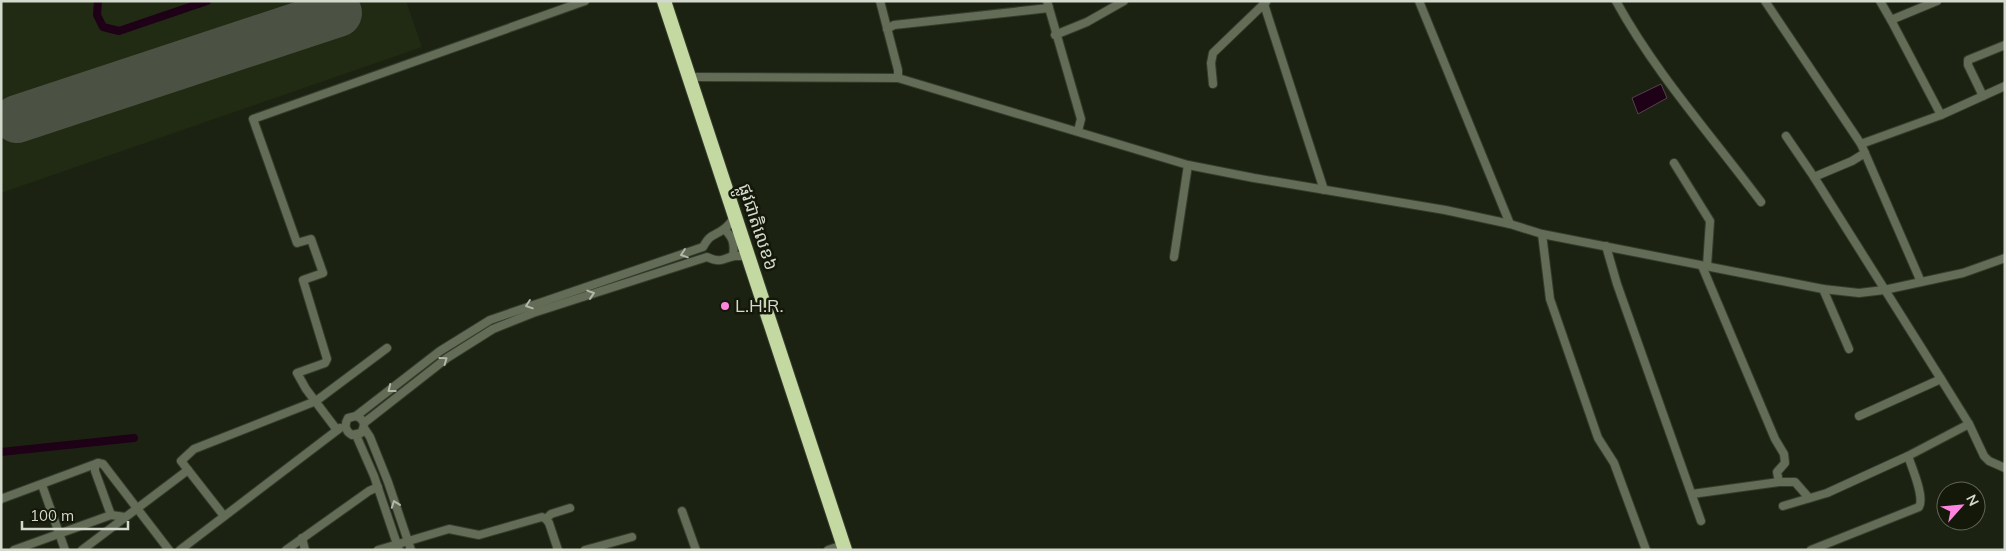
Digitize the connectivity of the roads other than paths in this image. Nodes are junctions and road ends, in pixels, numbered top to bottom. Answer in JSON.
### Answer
{"nodes":[{"id":1,"x":585,"y":1,"type":"edge"},
{"id":2,"x":664,"y":1,"type":"edge"},
{"id":3,"x":880,"y":1,"type":"edge"},
{"id":4,"x":1124,"y":1,"type":"edge"},
{"id":5,"x":1419,"y":1,"type":"edge"},
{"id":6,"x":1616,"y":1,"type":"edge"},
{"id":7,"x":1765,"y":1,"type":"edge"},
{"id":8,"x":1880,"y":1,"type":"edge"},
{"id":9,"x":1937,"y":1,"type":"edge"},
{"id":10,"x":1265,"y":2,"type":"edge"},
{"id":11,"x":1048,"y":5,"type":"edge"},
{"id":12,"x":1891,"y":20,"type":"junction"},
{"id":13,"x":887,"y":29,"type":"junction"},
{"id":14,"x":1056,"y":35,"type":"junction"},
{"id":15,"x":2005,"y":45,"type":"edge"},
{"id":16,"x":690,"y":77,"type":"junction"},
{"id":17,"x":898,"y":78,"type":"junction"},
{"id":18,"x":1213,"y":84,"type":"dead end"},
{"id":19,"x":2005,"y":86,"type":"edge"},
{"id":20,"x":1983,"y":96,"type":"junction"},
{"id":21,"x":1941,"y":116,"type":"junction"},
{"id":22,"x":1078,"y":131,"type":"junction"},
{"id":23,"x":1786,"y":136,"type":"dead end"},
{"id":24,"x":1861,"y":144,"type":"junction"},
{"id":25,"x":1865,"y":153,"type":"junction"},
{"id":26,"x":1674,"y":163,"type":"dead end"},
{"id":27,"x":1188,"y":165,"type":"junction"},
{"id":28,"x":1814,"y":177,"type":"junction"},
{"id":29,"x":1324,"y":190,"type":"junction"},
{"id":30,"x":1761,"y":202,"type":"dead end"},
{"id":31,"x":735,"y":217,"type":"junction"},
{"id":32,"x":1510,"y":224,"type":"junction"},
{"id":33,"x":724,"y":229,"type":"junction"},
{"id":34,"x":1542,"y":234,"type":"junction"},
{"id":35,"x":1606,"y":246,"type":"junction"},
{"id":36,"x":733,"y":256,"type":"junction"},
{"id":37,"x":748,"y":256,"type":"junction"},
{"id":38,"x":1174,"y":257,"type":"dead end"},
{"id":39,"x":2005,"y":258,"type":"edge"},
{"id":40,"x":1704,"y":266,"type":"junction"},
{"id":41,"x":1921,"y":282,"type":"junction"},
{"id":42,"x":1823,"y":289,"type":"junction"},
{"id":43,"x":1884,"y":290,"type":"junction"},
{"id":44,"x":490,"y":320,"type":"junction"},
{"id":45,"x":493,"y":329,"type":"junction"},
{"id":46,"x":387,"y":348,"type":"dead end"},
{"id":47,"x":1849,"y":350,"type":"dead end"},
{"id":48,"x":1941,"y":379,"type":"junction"},
{"id":49,"x":316,"y":401,"type":"junction"},
{"id":50,"x":356,"y":416,"type":"junction"},
{"id":51,"x":1858,"y":416,"type":"dead end"},
{"id":52,"x":1969,"y":424,"type":"junction"},
{"id":53,"x":364,"y":425,"type":"junction"},
{"id":54,"x":345,"y":426,"type":"junction"},
{"id":55,"x":337,"y":430,"type":"junction"},
{"id":56,"x":356,"y":435,"type":"junction"},
{"id":57,"x":1908,"y":456,"type":"junction"},
{"id":58,"x":98,"y":463,"type":"junction"},
{"id":59,"x":2005,"y":468,"type":"edge"},
{"id":60,"x":188,"y":470,"type":"junction"},
{"id":61,"x":1779,"y":482,"type":"junction"},
{"id":62,"x":42,"y":485,"type":"junction"},
{"id":63,"x":378,"y":487,"type":"junction"},
{"id":64,"x":1692,"y":494,"type":"junction"},
{"id":65,"x":1809,"y":498,"type":"junction"},
{"id":66,"x":1,"y":499,"type":"edge"},
{"id":67,"x":1783,"y":506,"type":"dead end"},
{"id":68,"x":137,"y":508,"type":"junction"},
{"id":69,"x":570,"y":508,"type":"dead end"},
{"id":70,"x":682,"y":511,"type":"dead end"},
{"id":71,"x":111,"y":515,"type":"junction"},
{"id":72,"x":224,"y":516,"type":"junction"},
{"id":73,"x":125,"y":517,"type":"junction"},
{"id":74,"x":546,"y":519,"type":"junction"},
{"id":75,"x":1701,"y":521,"type":"dead end"},
{"id":76,"x":59,"y":534,"type":"junction"},
{"id":77,"x":632,"y":537,"type":"dead end"},
{"id":78,"x":302,"y":538,"type":"junction"},
{"id":79,"x":408,"y":541,"type":"junction"},
{"id":80,"x":398,"y":547,"type":"edge"},
{"id":81,"x":844,"y":547,"type":"edge"},
{"id":82,"x":14,"y":550,"type":"edge"},
{"id":83,"x":65,"y":550,"type":"edge"},
{"id":84,"x":82,"y":550,"type":"edge"},
{"id":85,"x":169,"y":550,"type":"edge"},
{"id":86,"x":180,"y":550,"type":"edge"},
{"id":87,"x":286,"y":550,"type":"edge"},
{"id":88,"x":305,"y":550,"type":"edge"},
{"id":89,"x":378,"y":550,"type":"edge"},
{"id":90,"x":411,"y":550,"type":"edge"},
{"id":91,"x":558,"y":550,"type":"edge"},
{"id":92,"x":585,"y":550,"type":"edge"},
{"id":93,"x":696,"y":550,"type":"edge"},
{"id":94,"x":828,"y":550,"type":"edge"},
{"id":95,"x":1646,"y":550,"type":"edge"},
{"id":96,"x":1811,"y":550,"type":"edge"}],
"edges":[{"from":1,"to":49,"type":"street"},
{"from":2,"to":16,"type":"highway","name":"ផ្លូវជាតិលេខ៦"},
{"from":3,"to":13,"type":"street"},
{"from":4,"to":14,"type":"street"},
{"from":5,"to":32,"type":"street"},
{"from":6,"to":30,"type":"street"},
{"from":7,"to":24,"type":"street"},
{"from":8,"to":12,"type":"street"},
{"from":9,"to":12,"type":"street"},
{"from":10,"to":18,"type":"street"},
{"from":10,"to":29,"type":"street"},
{"from":11,"to":13,"type":"street"},
{"from":11,"to":14,"type":"street"},
{"from":12,"to":21,"type":"street"},
{"from":13,"to":17,"type":"street"},
{"from":14,"to":22,"type":"street"},
{"from":15,"to":20,"type":"street"},
{"from":16,"to":17,"type":"street"},
{"from":16,"to":31,"type":"highway","name":"ផ្លូវជាតិលេខ៦"},
{"from":17,"to":22,"type":"street"},
{"from":19,"to":20,"type":"street"},
{"from":20,"to":21,"type":"street"},
{"from":21,"to":24,"type":"street"},
{"from":22,"to":27,"type":"street"},
{"from":23,"to":28,"type":"street"},
{"from":24,"to":25,"type":"street"},
{"from":25,"to":28,"type":"street"},
{"from":25,"to":41,"type":"street"},
{"from":26,"to":40,"type":"street"},
{"from":27,"to":29,"type":"street"},
{"from":27,"to":38,"type":"street"},
{"from":28,"to":43,"type":"street"},
{"from":29,"to":32,"type":"street"},
{"from":31,"to":33,"type":"street"},
{"from":31,"to":37,"type":"highway","name":"ផ្លូវជាតិលេខ៦"},
{"from":32,"to":34,"type":"street"},
{"from":33,"to":36,"type":"street"},
{"from":33,"to":44,"type":"street","one_way":true},
{"from":34,"to":35,"type":"street"},
{"from":34,"to":95,"type":"street"},
{"from":35,"to":40,"type":"street"},
{"from":35,"to":64,"type":"street"},
{"from":36,"to":37,"type":"street"},
{"from":45,"to":36,"type":"street","one_way":true},
{"from":37,"to":81,"type":"highway","name":"ផ្លូវជាតិលេខ៦"},
{"from":39,"to":41,"type":"street"},
{"from":40,"to":42,"type":"street"},
{"from":40,"to":61,"type":"street"},
{"from":41,"to":43,"type":"street"},
{"from":42,"to":43,"type":"street"},
{"from":42,"to":47,"type":"street"},
{"from":43,"to":48,"type":"street"},
{"from":44,"to":45,"type":"street"},
{"from":44,"to":50,"type":"street","one_way":true},
{"from":53,"to":45,"type":"street","one_way":true},
{"from":46,"to":49,"type":"street"},
{"from":48,"to":51,"type":"street"},
{"from":48,"to":52,"type":"street"},
{"from":49,"to":55,"type":"street"},
{"from":49,"to":60,"type":"street"},
{"from":50,"to":53,"type":"street"},
{"from":50,"to":54,"type":"street"},
{"from":52,"to":57,"type":"street"},
{"from":52,"to":59,"type":"street"},
{"from":53,"to":56,"type":"street"},
{"from":79,"to":53,"type":"street","one_way":true},
{"from":54,"to":55,"type":"street"},
{"from":54,"to":56,"type":"street"},
{"from":55,"to":72,"type":"street"},
{"from":56,"to":63,"type":"street"},
{"from":57,"to":65,"type":"street"},
{"from":57,"to":96,"type":"street"},
{"from":58,"to":62,"type":"street"},
{"from":58,"to":68,"type":"street"},
{"from":58,"to":71,"type":"street"},
{"from":60,"to":68,"type":"street"},
{"from":60,"to":72,"type":"street"},
{"from":61,"to":64,"type":"street"},
{"from":61,"to":65,"type":"street"},
{"from":62,"to":66,"type":"street"},
{"from":62,"to":76,"type":"street"},
{"from":63,"to":78,"type":"street"},
{"from":63,"to":80,"type":"street"},
{"from":64,"to":75,"type":"street"},
{"from":65,"to":67,"type":"street"},
{"from":68,"to":73,"type":"street"},
{"from":68,"to":85,"type":"street"},
{"from":69,"to":74,"type":"street"},
{"from":70,"to":93,"type":"street"},
{"from":71,"to":73,"type":"street"},
{"from":71,"to":76,"type":"street"},
{"from":72,"to":86,"type":"street"},
{"from":73,"to":84,"type":"street"},
{"from":74,"to":79,"type":"street"},
{"from":74,"to":91,"type":"street"},
{"from":76,"to":82,"type":"street"},
{"from":76,"to":83,"type":"street"},
{"from":77,"to":92,"type":"street"},
{"from":78,"to":87,"type":"street"},
{"from":78,"to":88,"type":"street"},
{"from":79,"to":80,"type":"street"},
{"from":79,"to":90,"type":"street"},
{"from":80,"to":89,"type":"street"},
{"from":81,"to":94,"type":"street"}]}
